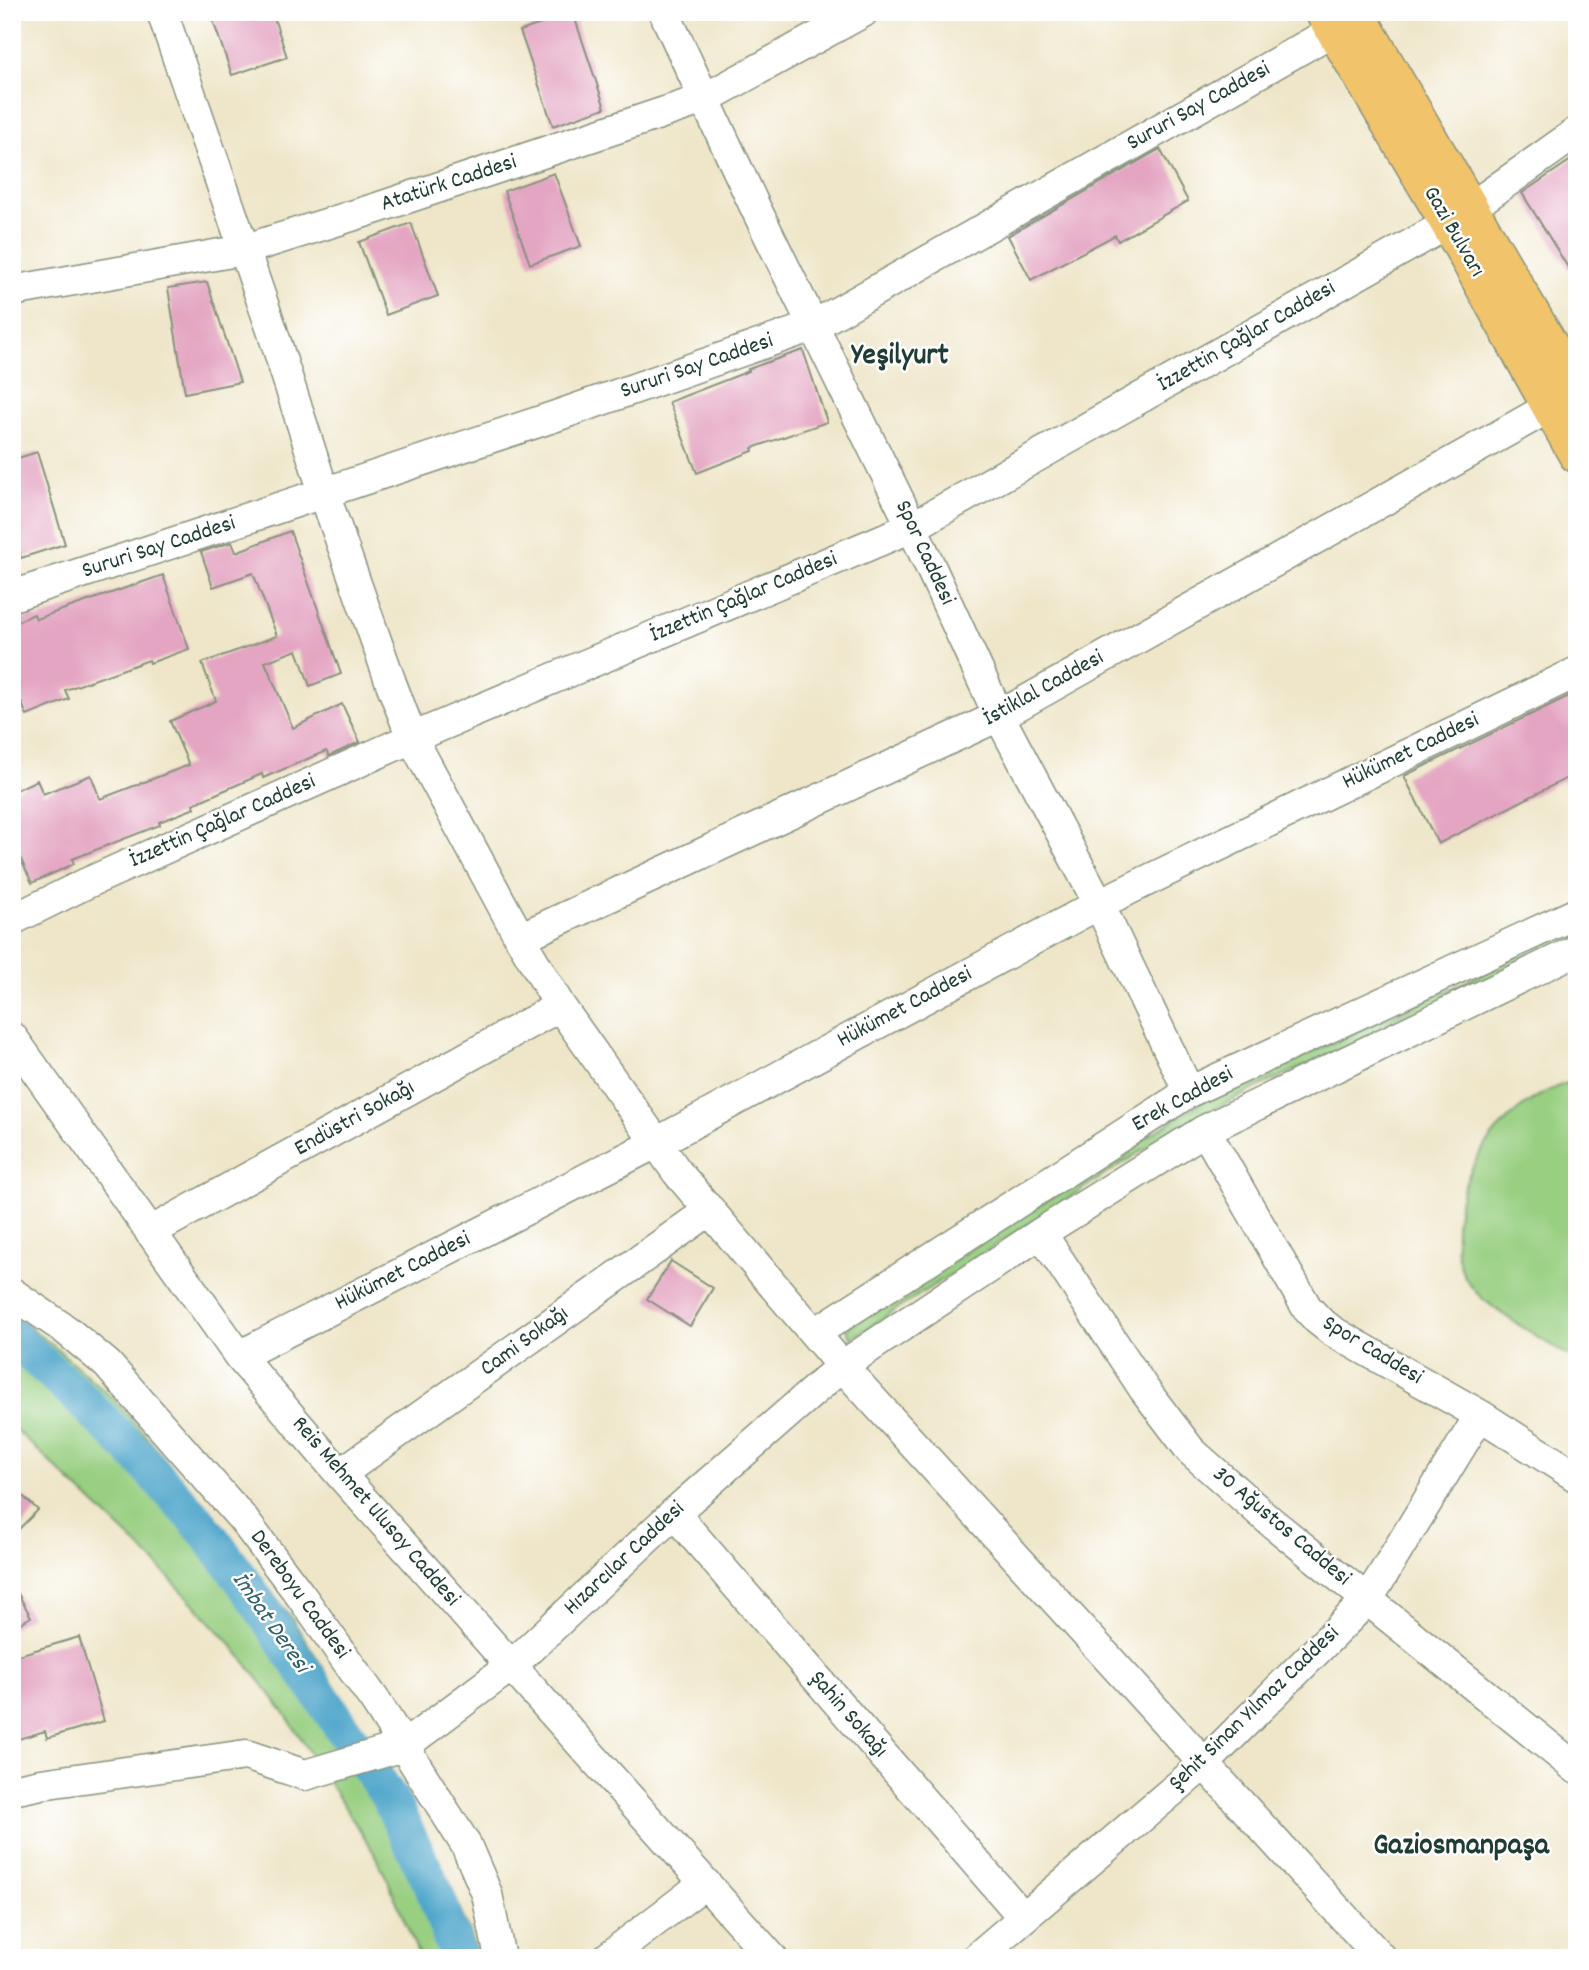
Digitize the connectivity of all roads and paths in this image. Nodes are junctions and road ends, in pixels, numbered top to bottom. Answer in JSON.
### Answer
{"nodes":[{"id":1,"x":162,"y":12,"type":"edge"},
{"id":2,"x":664,"y":12,"type":"edge"},
{"id":3,"x":863,"y":12,"type":"edge"},
{"id":4,"x":1338,"y":18,"type":"edge"},
{"id":5,"x":704,"y":99,"type":"junction"},
{"id":6,"x":1577,"y":132,"type":"edge"},
{"id":7,"x":1460,"y":215,"type":"junction"},
{"id":8,"x":243,"y":250,"type":"junction"},
{"id":9,"x":12,"y":291,"type":"edge"},
{"id":10,"x":813,"y":326,"type":"junction"},
{"id":11,"x":1570,"y":394,"type":"edge"},
{"id":12,"x":1577,"y":454,"type":"edge"},
{"id":13,"x":324,"y":493,"type":"junction"},
{"id":14,"x":912,"y":527,"type":"junction"},
{"id":15,"x":12,"y":596,"type":"edge"},
{"id":16,"x":1577,"y":672,"type":"edge"},
{"id":17,"x":999,"y":716,"type":"junction"},
{"id":18,"x":412,"y":738,"type":"junction"},
{"id":19,"x":1099,"y":904,"type":"junction"},
{"id":20,"x":1577,"y":913,"type":"edge"},
{"id":21,"x":12,"y":920,"type":"edge"},
{"id":22,"x":520,"y":938,"type":"junction"},
{"id":23,"x":1577,"y":950,"type":"edge"},
{"id":24,"x":561,"y":1006,"type":"junction"},
{"id":25,"x":12,"y":1037,"type":"edge"},
{"id":26,"x":1189,"y":1091,"type":"junction"},
{"id":27,"x":1205,"y":1130,"type":"junction"},
{"id":28,"x":656,"y":1143,"type":"junction"},
{"id":29,"x":710,"y":1210,"type":"junction"},
{"id":30,"x":150,"y":1232,"type":"junction"},
{"id":31,"x":1041,"y":1233,"type":"junction"},
{"id":32,"x":12,"y":1293,"type":"edge"},
{"id":33,"x":815,"y":1333,"type":"junction"},
{"id":34,"x":239,"y":1356,"type":"junction"},
{"id":35,"x":842,"y":1366,"type":"junction"},
{"id":36,"x":1480,"y":1415,"type":"junction"},
{"id":37,"x":340,"y":1475,"type":"junction"},
{"id":38,"x":1577,"y":1477,"type":"edge"},
{"id":39,"x":674,"y":1513,"type":"junction"},
{"id":40,"x":1368,"y":1599,"type":"junction"},
{"id":41,"x":510,"y":1666,"type":"junction"},
{"id":42,"x":404,"y":1746,"type":"junction"},
{"id":43,"x":1204,"y":1764,"type":"junction"},
{"id":44,"x":1577,"y":1769,"type":"edge"},
{"id":45,"x":12,"y":1790,"type":"edge"},
{"id":46,"x":705,"y":1883,"type":"junction"},
{"id":47,"x":1023,"y":1917,"type":"junction"},
{"id":48,"x":769,"y":1957,"type":"edge"},
{"id":49,"x":500,"y":1958,"type":"edge"},
{"id":50,"x":607,"y":1958,"type":"edge"},
{"id":51,"x":976,"y":1958,"type":"edge"},
{"id":52,"x":1381,"y":1958,"type":"edge"}],
"edges":[{"from":1,"to":8,"type":"street"},
{"from":2,"to":5,"type":"street","name":"Spor Caddesi"},
{"from":3,"to":5,"type":"street","name":"Atatürk Caddesi"},
{"from":4,"to":7,"type":"main road","name":"Gazi Bulvarı"},
{"from":4,"to":10,"type":"street","name":"Sururi Say Caddesi"},
{"from":5,"to":8,"type":"street","name":"Atatürk Caddesi"},
{"from":5,"to":10,"type":"street","name":"Spor Caddesi"},
{"from":6,"to":7,"type":"street","name":"İzzettin Çağlar Caddesi"},
{"from":7,"to":11,"type":"main road","name":"Gazi Bulvarı"},
{"from":7,"to":14,"type":"street","name":"İzzettin Çağlar Caddesi"},
{"from":8,"to":9,"type":"street","name":"Atatürk Caddesi"},
{"from":8,"to":13,"type":"street"},
{"from":10,"to":13,"type":"street","name":"Sururi Say Caddesi"},
{"from":10,"to":14,"type":"street","name":"Spor Caddesi"},
{"from":11,"to":12,"type":"main road","name":"Gazi Bulvarı"},
{"from":11,"to":17,"type":"street","name":"İstiklal Caddesi"},
{"from":13,"to":15,"type":"street","name":"Sururi Say Caddesi"},
{"from":13,"to":18,"type":"street"},
{"from":14,"to":17,"type":"street","name":"Spor Caddesi"},
{"from":14,"to":18,"type":"street","name":"İzzettin Çağlar Caddesi"},
{"from":16,"to":19,"type":"street","name":"Hükümet Caddesi"},
{"from":17,"to":19,"type":"street","name":"Spor Caddesi"},
{"from":17,"to":22,"type":"street","name":"İstiklal Caddesi"},
{"from":18,"to":21,"type":"street","name":"İzzettin Çağlar Caddesi"},
{"from":18,"to":22,"type":"street"},
{"from":19,"to":26,"type":"street","name":"Spor Caddesi"},
{"from":19,"to":28,"type":"street","name":"Hükümet Caddesi"},
{"from":20,"to":26,"type":"street","name":"Erek Caddesi"},
{"from":22,"to":24,"type":"street"},
{"from":23,"to":27,"type":"street","name":"Erek Caddesi"},
{"from":24,"to":28,"type":"street"},
{"from":24,"to":30,"type":"street","name":"Endüstri Sokağı"},
{"from":25,"to":30,"type":"street","name":"Reis Mehmet Ulusoy Caddesi"},
{"from":26,"to":33,"type":"street","name":"Erek Caddesi"},
{"from":27,"to":31,"type":"street","name":"Erek Caddesi"},
{"from":27,"to":36,"type":"street","name":"Spor Caddesi"},
{"from":28,"to":29,"type":"street"},
{"from":28,"to":34,"type":"street","name":"Hükümet Caddesi"},
{"from":29,"to":33,"type":"street"},
{"from":29,"to":37,"type":"street","name":"Cami Sokağı"},
{"from":30,"to":34,"type":"street","name":"Reis Mehmet Ulusoy Caddesi"},
{"from":31,"to":35,"type":"street","name":"Erek Caddesi"},
{"from":31,"to":40,"type":"street","name":"30 Ağustos Caddesi"},
{"from":32,"to":42,"type":"street","name":"Dereboyu Caddesi"},
{"from":33,"to":35,"type":"street"},
{"from":34,"to":37,"type":"street","name":"Reis Mehmet Ulusoy Caddesi"},
{"from":35,"to":39,"type":"street","name":"Hızarcılar Caddesi"},
{"from":35,"to":43,"type":"street"},
{"from":36,"to":38,"type":"street","name":"Spor Caddesi"},
{"from":36,"to":40,"type":"street","name":"Şehit Sinan Yılmaz Caddesi"},
{"from":37,"to":41,"type":"street","name":"Reis Mehmet Ulusoy Caddesi"},
{"from":39,"to":41,"type":"street","name":"Hızarcılar Caddesi"},
{"from":39,"to":47,"type":"street","name":"Şahin Sokağı"},
{"from":40,"to":43,"type":"street","name":"Şehit Sinan Yılmaz Caddesi"},
{"from":40,"to":44,"type":"street","name":"30 Ağustos Caddesi"},
{"from":41,"to":42,"type":"street","name":"Hızarcılar Caddesi"},
{"from":41,"to":46,"type":"street","name":"Reis Mehmet Ulusoy Caddesi"},
{"from":42,"to":45,"type":"street"},
{"from":42,"to":49,"type":"street","name":"Dereboyu Caddesi"},
{"from":43,"to":47,"type":"street","name":"Şehit Sinan Yılmaz Caddesi"},
{"from":43,"to":52,"type":"street"},
{"from":46,"to":48,"type":"street","name":"Reis Mehmet Ulusoy Caddesi"},
{"from":46,"to":50,"type":"street"},
{"from":47,"to":51,"type":"street","name":"Şehit Sinan Yılmaz Caddesi"}]}
